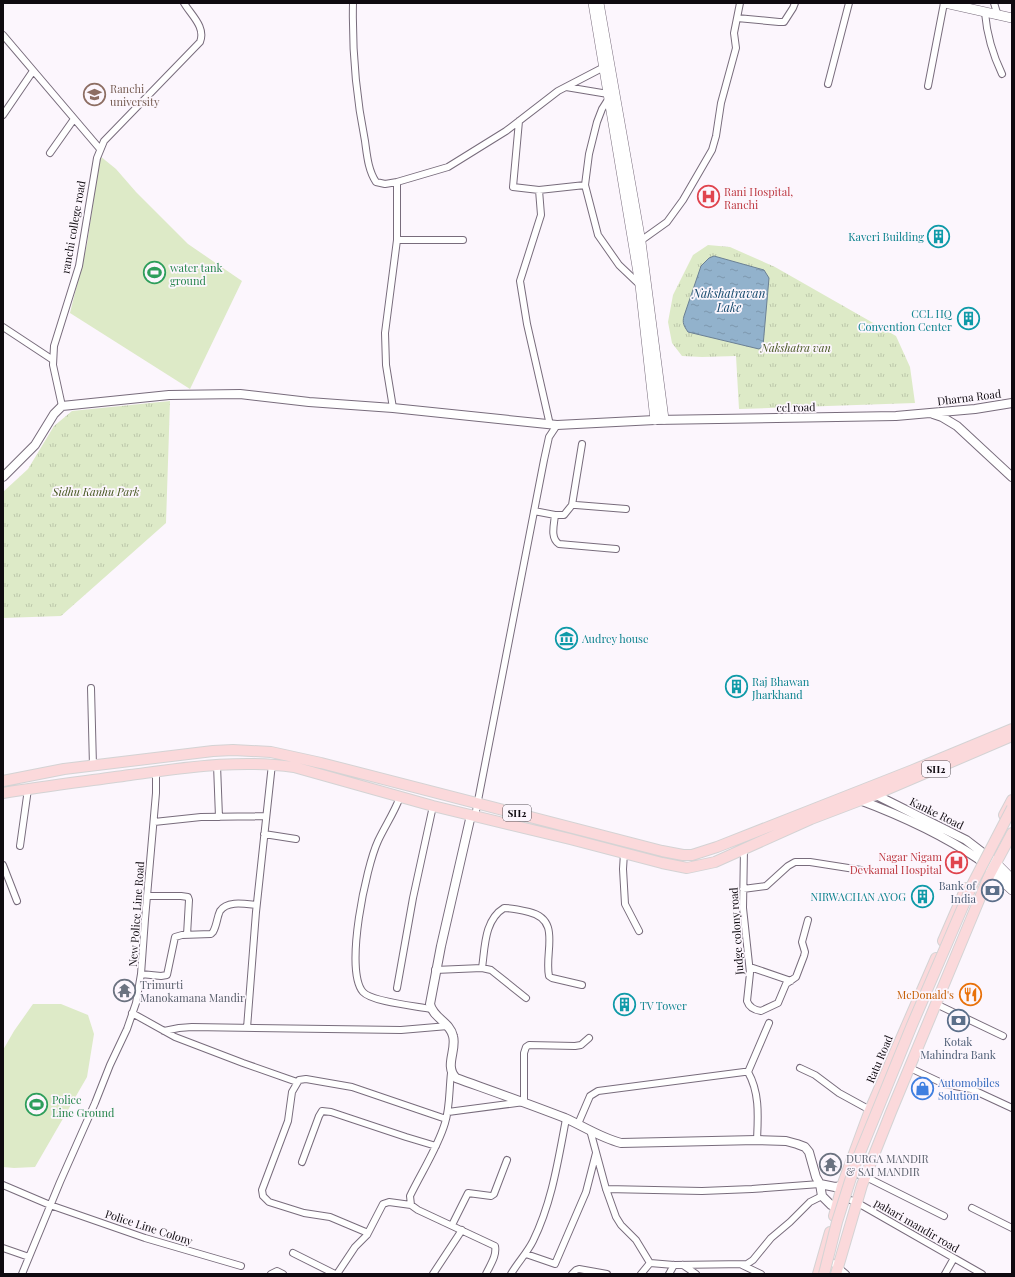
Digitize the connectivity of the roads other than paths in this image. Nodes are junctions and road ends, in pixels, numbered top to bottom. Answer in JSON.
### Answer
{"nodes":[{"id":1,"x":184,"y":3,"type":"edge"},
{"id":2,"x":353,"y":3,"type":"edge"},
{"id":3,"x":593,"y":3,"type":"edge"},
{"id":4,"x":600,"y":3,"type":"edge"},
{"id":5,"x":740,"y":3,"type":"edge"},
{"id":6,"x":795,"y":3,"type":"edge"},
{"id":7,"x":849,"y":3,"type":"edge"},
{"id":8,"x":944,"y":3,"type":"edge"},
{"id":9,"x":994,"y":3,"type":"edge"},
{"id":10,"x":986,"y":13,"type":"junction"},
{"id":11,"x":998,"y":16,"type":"junction"},
{"id":12,"x":737,"y":18,"type":"junction"},
{"id":13,"x":1012,"y":18,"type":"edge"},
{"id":14,"x":3,"y":35,"type":"edge"},
{"id":15,"x":607,"y":66,"type":"junction"},
{"id":16,"x":33,"y":71,"type":"junction"},
{"id":17,"x":1002,"y":74,"type":"dead end"},
{"id":18,"x":828,"y":84,"type":"dead end"},
{"id":19,"x":928,"y":86,"type":"dead end"},
{"id":20,"x":566,"y":87,"type":"junction"},
{"id":21,"x":609,"y":96,"type":"junction"},
{"id":22,"x":3,"y":115,"type":"edge"},
{"id":23,"x":74,"y":119,"type":"junction"},
{"id":24,"x":519,"y":121,"type":"junction"},
{"id":25,"x":100,"y":149,"type":"junction"},
{"id":26,"x":50,"y":153,"type":"dead end"},
{"id":27,"x":397,"y":182,"type":"junction"},
{"id":28,"x":585,"y":185,"type":"junction"},
{"id":29,"x":539,"y":190,"type":"junction"},
{"id":30,"x":397,"y":240,"type":"junction"},
{"id":31,"x":463,"y":240,"type":"dead end"},
{"id":32,"x":637,"y":242,"type":"junction"},
{"id":33,"x":640,"y":285,"type":"junction"},
{"id":34,"x":3,"y":327,"type":"edge"},
{"id":35,"x":53,"y":360,"type":"junction"},
{"id":36,"x":1012,"y":403,"type":"edge"},
{"id":37,"x":62,"y":406,"type":"junction"},
{"id":38,"x":394,"y":408,"type":"junction"},
{"id":39,"x":928,"y":413,"type":"junction"},
{"id":40,"x":659,"y":419,"type":"junction"},
{"id":41,"x":553,"y":425,"type":"junction"},
{"id":42,"x":582,"y":444,"type":"dead end"},
{"id":43,"x":5,"y":472,"type":"edge"},
{"id":44,"x":1012,"y":477,"type":"edge"},
{"id":45,"x":572,"y":505,"type":"junction"},
{"id":46,"x":626,"y":509,"type":"dead end"},
{"id":47,"x":534,"y":511,"type":"junction"},
{"id":48,"x":555,"y":515,"type":"junction"},
{"id":49,"x":616,"y":549,"type":"dead end"},
{"id":50,"x":91,"y":688,"type":"dead end"},
{"id":51,"x":1012,"y":729,"type":"edge"},
{"id":52,"x":1012,"y":736,"type":"edge"},
{"id":53,"x":272,"y":764,"type":"junction"},
{"id":54,"x":217,"y":765,"type":"junction"},
{"id":55,"x":93,"y":766,"type":"junction"},
{"id":56,"x":156,"y":771,"type":"junction"},
{"id":57,"x":3,"y":781,"type":"edge"},
{"id":58,"x":28,"y":789,"type":"junction"},
{"id":59,"x":864,"y":790,"type":"junction"},
{"id":60,"x":3,"y":793,"type":"edge"},
{"id":61,"x":874,"y":795,"type":"junction"},
{"id":62,"x":848,"y":796,"type":"junction"},
{"id":63,"x":400,"y":797,"type":"junction"},
{"id":64,"x":860,"y":800,"type":"junction"},
{"id":65,"x":1012,"y":800,"type":"edge"},
{"id":66,"x":477,"y":803,"type":"junction"},
{"id":67,"x":433,"y":806,"type":"junction"},
{"id":68,"x":1012,"y":808,"type":"edge"},
{"id":69,"x":265,"y":816,"type":"junction"},
{"id":70,"x":473,"y":816,"type":"junction"},
{"id":71,"x":219,"y":817,"type":"junction"},
{"id":72,"x":154,"y":822,"type":"junction"},
{"id":73,"x":1012,"y":823,"type":"edge"},
{"id":74,"x":1012,"y":833,"type":"edge"},
{"id":75,"x":264,"y":834,"type":"junction"},
{"id":76,"x":296,"y":839,"type":"dead end"},
{"id":77,"x":20,"y":846,"type":"dead end"},
{"id":78,"x":744,"y":849,"type":"junction"},
{"id":79,"x":624,"y":853,"type":"junction"},
{"id":80,"x":982,"y":856,"type":"junction"},
{"id":81,"x":3,"y":865,"type":"edge"},
{"id":82,"x":994,"y":867,"type":"junction"},
{"id":83,"x":861,"y":870,"type":"dead end"},
{"id":84,"x":1012,"y":879,"type":"edge"},
{"id":85,"x":743,"y":889,"type":"junction"},
{"id":86,"x":1012,"y":890,"type":"edge"},
{"id":87,"x":146,"y":896,"type":"junction"},
{"id":88,"x":17,"y":901,"type":"dead end"},
{"id":89,"x":256,"y":905,"type":"junction"},
{"id":90,"x":808,"y":920,"type":"dead end"},
{"id":91,"x":639,"y":931,"type":"dead end"},
{"id":92,"x":187,"y":935,"type":"junction"},
{"id":93,"x":750,"y":967,"type":"junction"},
{"id":94,"x":482,"y":968,"type":"junction"},
{"id":95,"x":436,"y":970,"type":"junction"},
{"id":96,"x":141,"y":974,"type":"junction"},
{"id":97,"x":791,"y":980,"type":"junction"},
{"id":98,"x":582,"y":985,"type":"dead end"},
{"id":99,"x":397,"y":988,"type":"dead end"},
{"id":100,"x":526,"y":998,"type":"dead end"},
{"id":101,"x":936,"y":1004,"type":"junction"},
{"id":102,"x":431,"y":1009,"type":"junction"},
{"id":103,"x":132,"y":1013,"type":"junction"},
{"id":104,"x":768,"y":1022,"type":"dead end"},
{"id":105,"x":448,"y":1026,"type":"junction"},
{"id":106,"x":247,"y":1028,"type":"junction"},
{"id":107,"x":164,"y":1031,"type":"junction"},
{"id":108,"x":1004,"y":1036,"type":"dead end"},
{"id":109,"x":589,"y":1038,"type":"dead end"},
{"id":110,"x":800,"y":1068,"type":"dead end"},
{"id":111,"x":910,"y":1068,"type":"junction"},
{"id":112,"x":748,"y":1072,"type":"junction"},
{"id":113,"x":451,"y":1073,"type":"junction"},
{"id":114,"x":297,"y":1082,"type":"junction"},
{"id":115,"x":524,"y":1102,"type":"junction"},
{"id":116,"x":1012,"y":1108,"type":"edge"},
{"id":117,"x":870,"y":1110,"type":"junction"},
{"id":118,"x":447,"y":1116,"type":"junction"},
{"id":119,"x":566,"y":1119,"type":"junction"},
{"id":120,"x":578,"y":1124,"type":"junction"},
{"id":121,"x":590,"y":1130,"type":"junction"},
{"id":122,"x":757,"y":1140,"type":"junction"},
{"id":123,"x":436,"y":1146,"type":"junction"},
{"id":124,"x":597,"y":1151,"type":"junction"},
{"id":125,"x":507,"y":1160,"type":"dead end"},
{"id":126,"x":302,"y":1162,"type":"dead end"},
{"id":127,"x":848,"y":1171,"type":"junction"},
{"id":128,"x":866,"y":1177,"type":"junction"},
{"id":129,"x":820,"y":1184,"type":"junction"},
{"id":130,"x":3,"y":1185,"type":"edge"},
{"id":131,"x":606,"y":1190,"type":"junction"},
{"id":132,"x":841,"y":1191,"type":"junction"},
{"id":133,"x":822,"y":1196,"type":"junction"},
{"id":134,"x":856,"y":1202,"type":"junction"},
{"id":135,"x":50,"y":1205,"type":"junction"},
{"id":136,"x":410,"y":1205,"type":"junction"},
{"id":137,"x":837,"y":1208,"type":"junction"},
{"id":138,"x":972,"y":1208,"type":"dead end"},
{"id":139,"x":944,"y":1216,"type":"dead end"},
{"id":140,"x":452,"y":1225,"type":"junction"},
{"id":141,"x":1012,"y":1228,"type":"edge"},
{"id":142,"x":462,"y":1230,"type":"junction"},
{"id":143,"x":368,"y":1233,"type":"junction"},
{"id":144,"x":3,"y":1248,"type":"edge"},
{"id":145,"x":292,"y":1253,"type":"dead end"},
{"id":146,"x":526,"y":1254,"type":"junction"},
{"id":147,"x":823,"y":1254,"type":"junction"},
{"id":148,"x":29,"y":1257,"type":"junction"},
{"id":149,"x":954,"y":1258,"type":"junction"},
{"id":150,"x":650,"y":1263,"type":"junction"},
{"id":151,"x":741,"y":1264,"type":"junction"},
{"id":152,"x":683,"y":1265,"type":"junction"},
{"id":153,"x":242,"y":1266,"type":"dead end"},
{"id":154,"x":674,"y":1266,"type":"junction"},
{"id":155,"x":837,"y":1270,"type":"edge"},
{"id":156,"x":22,"y":1274,"type":"edge"},
{"id":157,"x":271,"y":1274,"type":"edge"},
{"id":158,"x":283,"y":1274,"type":"edge"},
{"id":159,"x":336,"y":1274,"type":"edge"},
{"id":160,"x":433,"y":1274,"type":"edge"},
{"id":161,"x":486,"y":1274,"type":"edge"},
{"id":162,"x":512,"y":1274,"type":"edge"},
{"id":163,"x":572,"y":1274,"type":"edge"},
{"id":164,"x":606,"y":1274,"type":"edge"},
{"id":165,"x":641,"y":1274,"type":"edge"},
{"id":166,"x":669,"y":1274,"type":"edge"},
{"id":167,"x":696,"y":1274,"type":"edge"},
{"id":168,"x":761,"y":1274,"type":"edge"},
{"id":169,"x":818,"y":1274,"type":"edge"},
{"id":170,"x":824,"y":1274,"type":"edge"},
{"id":171,"x":830,"y":1274,"type":"edge"},
{"id":172,"x":846,"y":1274,"type":"edge"},
{"id":173,"x":945,"y":1274,"type":"edge"},
{"id":174,"x":982,"y":1274,"type":"edge"}],
"edges":[{"from":1,"to":25,"type":"street","name":"ranchi college road"},
{"from":2,"to":27,"type":"street"},
{"from":3,"to":15,"type":"main road"},
{"from":4,"to":15,"type":"main road"},
{"from":5,"to":12,"type":"street"},
{"from":6,"to":12,"type":"street"},
{"from":7,"to":18,"type":"street"},
{"from":8,"to":10,"type":"main road"},
{"from":8,"to":19,"type":"street"},
{"from":9,"to":11,"type":"street"},
{"from":10,"to":11,"type":"main road"},
{"from":10,"to":17,"type":"street"},
{"from":11,"to":13,"type":"main road"},
{"from":12,"to":32,"type":"street"},
{"from":14,"to":16,"type":"street"},
{"from":15,"to":20,"type":"street"},
{"from":15,"to":21,"type":"main road"},
{"from":15,"to":32,"type":"main road"},
{"from":16,"to":22,"type":"street"},
{"from":16,"to":23,"type":"street"},
{"from":20,"to":21,"type":"street"},
{"from":20,"to":24,"type":"street"},
{"from":21,"to":28,"type":"street"},
{"from":21,"to":32,"type":"main road"},
{"from":23,"to":25,"type":"street"},
{"from":23,"to":26,"type":"street"},
{"from":24,"to":27,"type":"street"},
{"from":24,"to":29,"type":"street"},
{"from":25,"to":35,"type":"street","name":"ranchi college road"},
{"from":27,"to":30,"type":"street"},
{"from":28,"to":29,"type":"street"},
{"from":28,"to":33,"type":"street"},
{"from":29,"to":41,"type":"street"},
{"from":30,"to":31,"type":"street"},
{"from":30,"to":38,"type":"street"},
{"from":32,"to":33,"type":"main road"},
{"from":32,"to":40,"type":"main road"},
{"from":33,"to":40,"type":"main road"},
{"from":34,"to":35,"type":"street"},
{"from":35,"to":37,"type":"street","name":"ranchi college road"},
{"from":36,"to":39,"type":"street","name":"Dharna Road"},
{"from":37,"to":38,"type":"street","name":"ccl road"},
{"from":37,"to":43,"type":"street"},
{"from":38,"to":41,"type":"street","name":"ccl road"},
{"from":39,"to":40,"type":"street","name":"ccl road"},
{"from":39,"to":44,"type":"street","name":"ccl road"},
{"from":40,"to":41,"type":"street","name":"ccl road"},
{"from":41,"to":47,"type":"street"},
{"from":42,"to":45,"type":"street"},
{"from":45,"to":46,"type":"street"},
{"from":45,"to":48,"type":"street"},
{"from":47,"to":48,"type":"street"},
{"from":47,"to":66,"type":"street"},
{"from":48,"to":49,"type":"street"},
{"from":50,"to":55,"type":"street"},
{"from":51,"to":59,"type":"main road","number":"SH2"},
{"from":52,"to":61,"type":"main road","number":"SH2"},
{"from":53,"to":54,"type":"main road","number":"SH2"},
{"from":53,"to":63,"type":"main road","number":"SH2"},
{"from":53,"to":69,"type":"street"},
{"from":54,"to":56,"type":"main road","number":"SH2"},
{"from":54,"to":71,"type":"street"},
{"from":55,"to":57,"type":"main road","number":"SH2"},
{"from":55,"to":66,"type":"main road","number":"SH2"},
{"from":56,"to":58,"type":"main road","number":"SH2"},
{"from":56,"to":72,"type":"street","name":"New Police Line Road"},
{"from":58,"to":60,"type":"main road","number":"SH2"},
{"from":58,"to":77,"type":"street"},
{"from":59,"to":61,"type":"street","name":"Kanke Road"},
{"from":59,"to":62,"type":"main road","number":"SH2"},
{"from":61,"to":64,"type":"main road","number":"SH2"},
{"from":61,"to":80,"type":"street","name":"Kanke Road"},
{"from":62,"to":64,"type":"street","name":"Kanke Road"},
{"from":62,"to":66,"type":"main road","number":"SH2"},
{"from":63,"to":67,"type":"main road","number":"SH2"},
{"from":63,"to":102,"type":"street"},
{"from":64,"to":78,"type":"main road","number":"SH2"},
{"from":64,"to":80,"type":"street","name":"Kanke Road"},
{"from":65,"to":80,"type":"main road","name":"Ratu Road"},
{"from":66,"to":70,"type":"street"},
{"from":67,"to":70,"type":"main road","number":"SH2"},
{"from":67,"to":99,"type":"street"},
{"from":68,"to":170,"type":"main road","bridge":true},
{"from":69,"to":71,"type":"street"},
{"from":69,"to":75,"type":"street"},
{"from":70,"to":79,"type":"main road","number":"SH2"},
{"from":70,"to":95,"type":"street"},
{"from":71,"to":72,"type":"street"},
{"from":72,"to":87,"type":"street","name":"New Police Line Road"},
{"from":73,"to":171,"type":"main road"},
{"from":74,"to":82,"type":"main road"},
{"from":75,"to":76,"type":"street"},
{"from":75,"to":89,"type":"street"},
{"from":78,"to":79,"type":"main road","number":"SH2"},
{"from":78,"to":85,"type":"street","name":"Judge colony road"},
{"from":79,"to":91,"type":"street"},
{"from":80,"to":82,"type":"main road"},
{"from":80,"to":117,"type":"main road","name":"Ratu Road"},
{"from":81,"to":88,"type":"street"},
{"from":82,"to":84,"type":"main road"},
{"from":82,"to":86,"type":"main road"},
{"from":82,"to":101,"type":"main road"},
{"from":83,"to":85,"type":"street"},
{"from":85,"to":93,"type":"street","name":"Judge colony road"},
{"from":87,"to":92,"type":"street"},
{"from":87,"to":96,"type":"street","name":"New Police Line Road"},
{"from":89,"to":92,"type":"street"},
{"from":89,"to":106,"type":"street"},
{"from":90,"to":97,"type":"street","name":"Judge colony road"},
{"from":92,"to":96,"type":"street"},
{"from":93,"to":97,"type":"street"},
{"from":93,"to":97,"type":"street","name":"Judge colony road"},
{"from":94,"to":95,"type":"street"},
{"from":94,"to":98,"type":"street"},
{"from":94,"to":100,"type":"street"},
{"from":95,"to":102,"type":"street"},
{"from":96,"to":103,"type":"street","name":"New Police Line Road"},
{"from":101,"to":108,"type":"street"},
{"from":101,"to":111,"type":"main road"},
{"from":102,"to":105,"type":"street"},
{"from":103,"to":107,"type":"street"},
{"from":103,"to":135,"type":"street","name":"New Police Line Road"},
{"from":104,"to":112,"type":"street"},
{"from":105,"to":106,"type":"street"},
{"from":105,"to":113,"type":"street"},
{"from":106,"to":107,"type":"street"},
{"from":107,"to":114,"type":"street"},
{"from":109,"to":115,"type":"street"},
{"from":110,"to":117,"type":"street"},
{"from":111,"to":116,"type":"street"},
{"from":111,"to":128,"type":"main road"},
{"from":112,"to":120,"type":"street"},
{"from":112,"to":122,"type":"street"},
{"from":113,"to":115,"type":"street"},
{"from":113,"to":118,"type":"street"},
{"from":114,"to":118,"type":"street"},
{"from":114,"to":143,"type":"street"},
{"from":115,"to":118,"type":"street"},
{"from":115,"to":119,"type":"street"},
{"from":117,"to":127,"type":"main road","name":"Ratu Road"},
{"from":118,"to":123,"type":"street"},
{"from":119,"to":120,"type":"street"},
{"from":119,"to":146,"type":"street"},
{"from":120,"to":121,"type":"street"},
{"from":121,"to":122,"type":"street"},
{"from":121,"to":124,"type":"street"},
{"from":122,"to":129,"type":"street"},
{"from":123,"to":126,"type":"street"},
{"from":123,"to":136,"type":"street"},
{"from":124,"to":131,"type":"street"},
{"from":124,"to":146,"type":"street"},
{"from":125,"to":140,"type":"street"},
{"from":127,"to":128,"type":"street"},
{"from":127,"to":132,"type":"main road","name":"Ratu Road"},
{"from":128,"to":134,"type":"main road"},
{"from":128,"to":139,"type":"street"},
{"from":129,"to":131,"type":"street"},
{"from":129,"to":132,"type":"street"},
{"from":129,"to":133,"type":"street"},
{"from":130,"to":135,"type":"street","name":"Police Line Colony"},
{"from":131,"to":150,"type":"street"},
{"from":132,"to":134,"type":"street","name":"pahari mandir road"},
{"from":132,"to":137,"type":"main road","name":"Ratu Road"},
{"from":133,"to":137,"type":"street"},
{"from":133,"to":151,"type":"street"},
{"from":134,"to":149,"type":"street","name":"pahari mandir road"},
{"from":134,"to":155,"type":"main road"},
{"from":135,"to":148,"type":"street","name":"New Police Line Road"},
{"from":135,"to":153,"type":"street","name":"Police Line Colony"},
{"from":136,"to":140,"type":"street"},
{"from":136,"to":143,"type":"street"},
{"from":137,"to":147,"type":"main road","name":"Ratu Road"},
{"from":138,"to":141,"type":"street"},
{"from":140,"to":142,"type":"street"},
{"from":142,"to":160,"type":"street"},
{"from":142,"to":161,"type":"street"},
{"from":143,"to":159,"type":"street"},
{"from":144,"to":148,"type":"street"},
{"from":145,"to":159,"type":"street"},
{"from":146,"to":162,"type":"street"},
{"from":147,"to":155,"type":"street"},
{"from":147,"to":169,"type":"main road","name":"Ratu Road"},
{"from":148,"to":156,"type":"street","name":"New Police Line Road"},
{"from":149,"to":173,"type":"street"},
{"from":149,"to":174,"type":"street","name":"pahari mandir road"},
{"from":150,"to":154,"type":"street"},
{"from":150,"to":165,"type":"street"},
{"from":151,"to":152,"type":"street"},
{"from":151,"to":168,"type":"street"},
{"from":152,"to":154,"type":"street"},
{"from":152,"to":167,"type":"street"},
{"from":154,"to":166,"type":"street"},
{"from":155,"to":172,"type":"street"},
{"from":157,"to":158,"type":"street"},
{"from":163,"to":164,"type":"street"}]}
